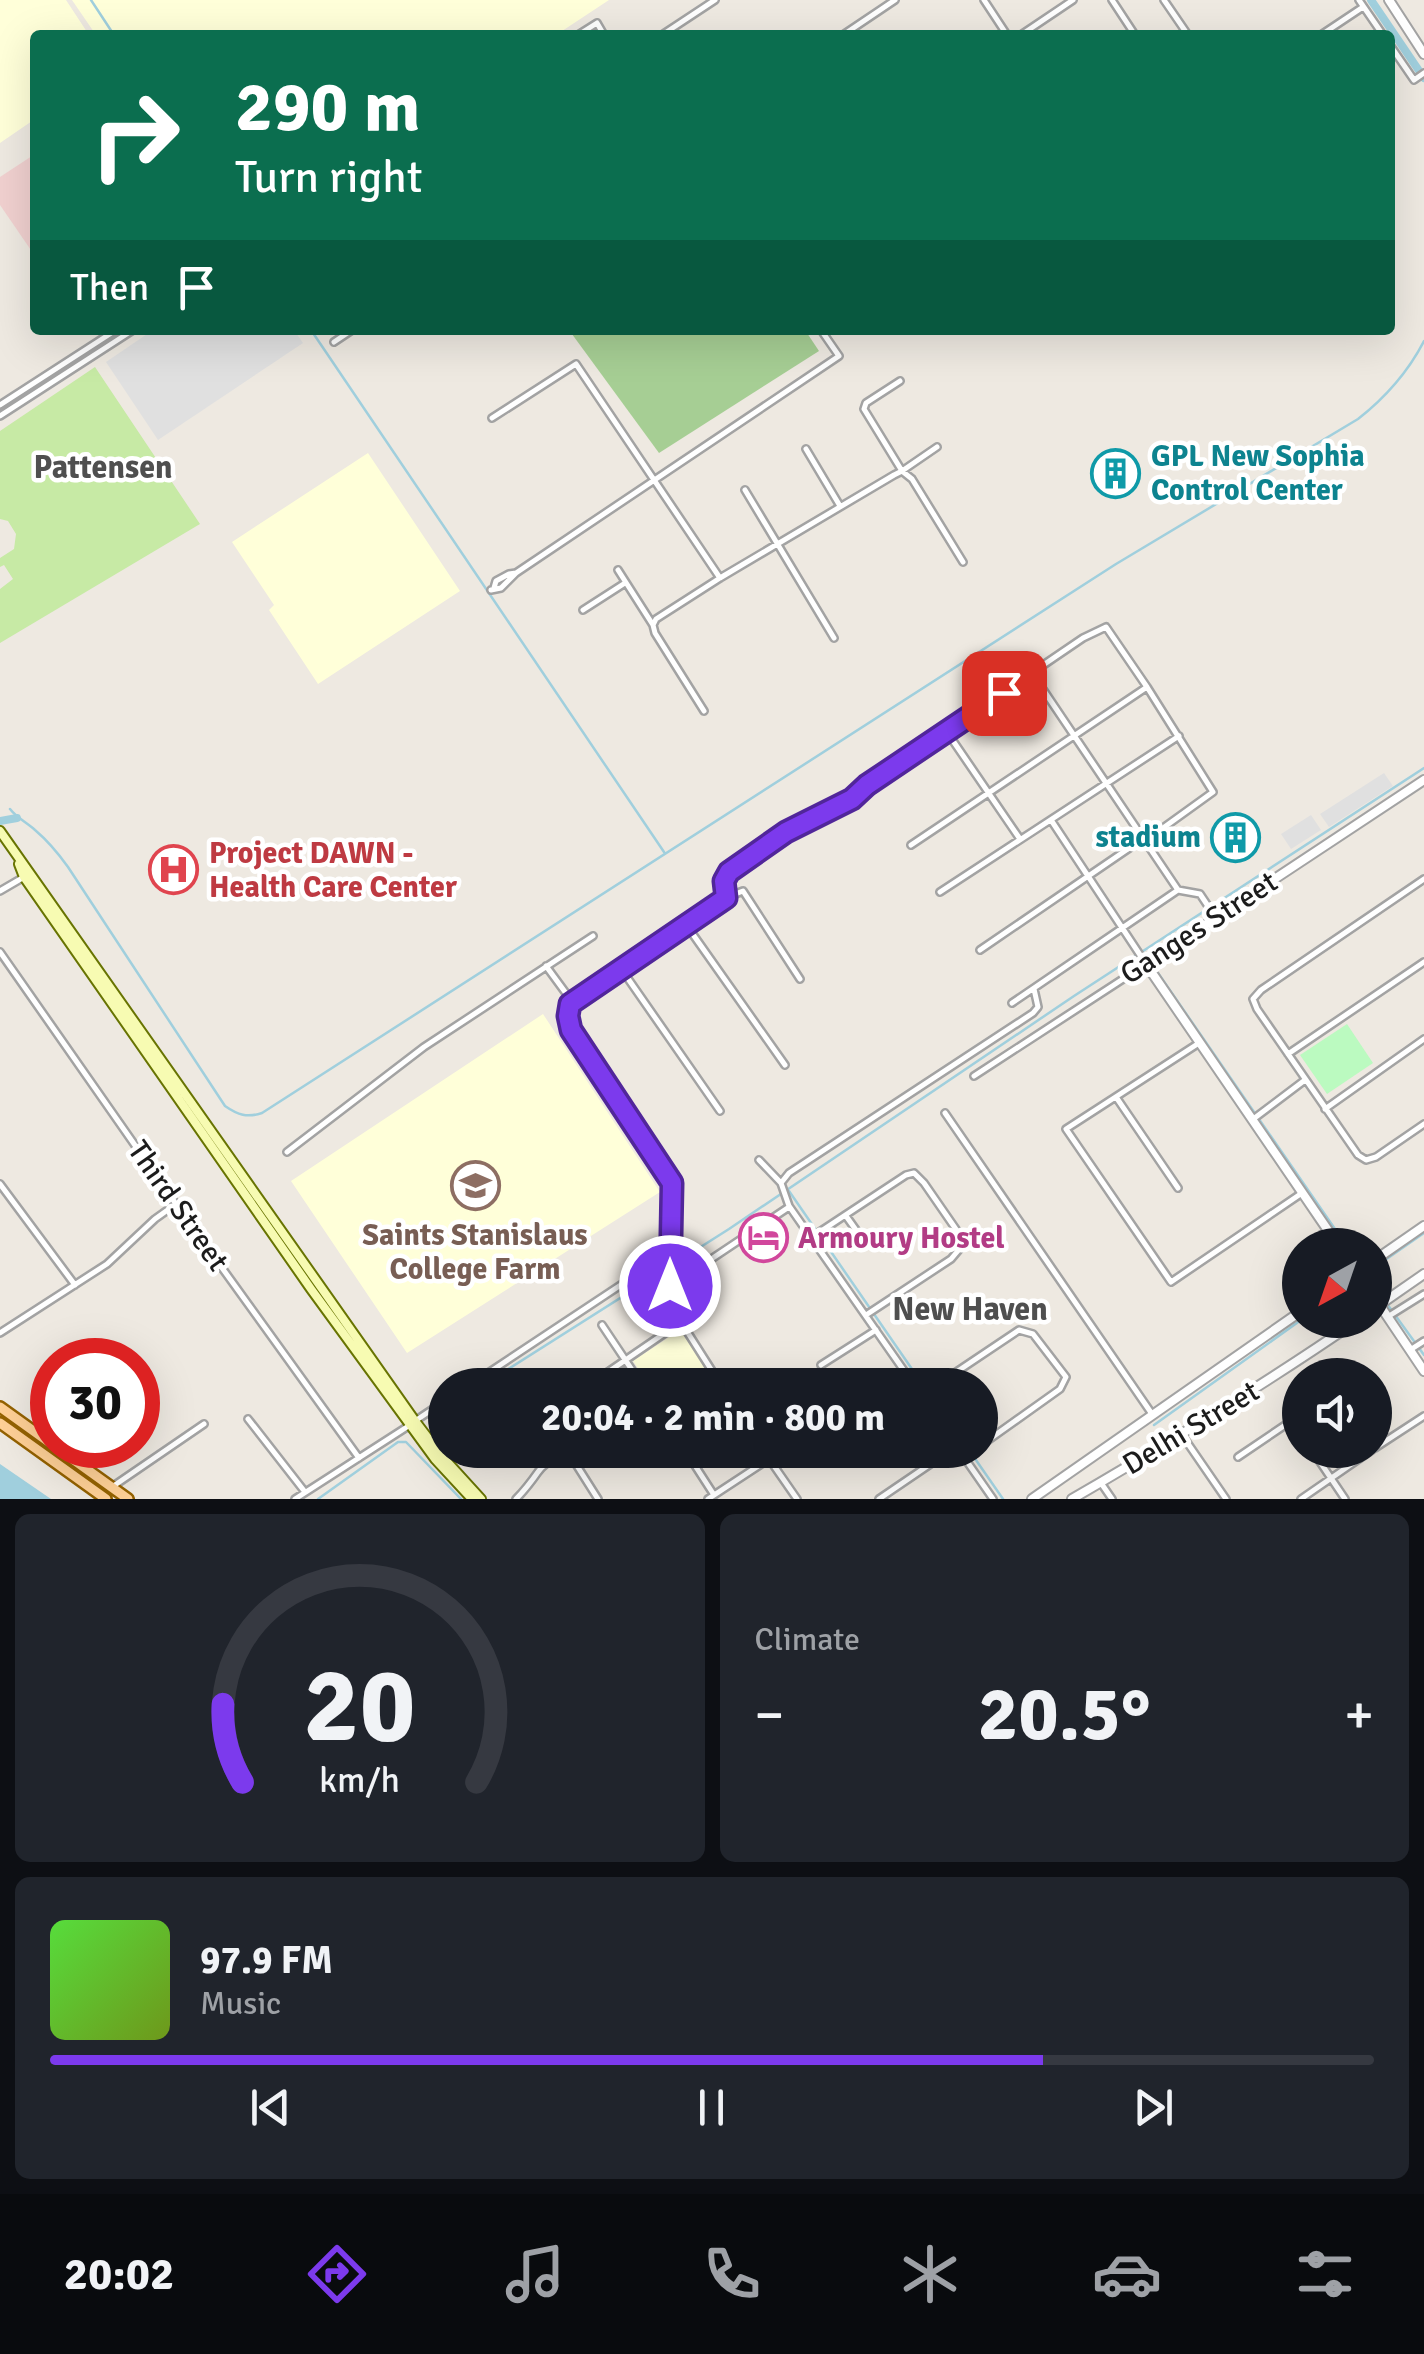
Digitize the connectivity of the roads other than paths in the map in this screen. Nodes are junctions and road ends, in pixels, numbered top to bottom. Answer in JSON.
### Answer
{"nodes":[{"id":1,"x":716,"y":0,"type":"edge"},
{"id":2,"x":895,"y":0,"type":"edge"},
{"id":3,"x":984,"y":0,"type":"edge"},
{"id":4,"x":1074,"y":0,"type":"edge"},
{"id":5,"x":1112,"y":0,"type":"edge"},
{"id":6,"x":1164,"y":0,"type":"edge"},
{"id":7,"x":1389,"y":0,"type":"edge"},
{"id":8,"x":1361,"y":3,"type":"edge"},
{"id":9,"x":670,"y":30,"type":"edge"},
{"id":10,"x":850,"y":30,"type":"edge"},
{"id":11,"x":1004,"y":30,"type":"edge"},
{"id":12,"x":1029,"y":30,"type":"edge"},
{"id":13,"x":1132,"y":30,"type":"edge"},
{"id":14,"x":1185,"y":30,"type":"edge"},
{"id":15,"x":1327,"y":30,"type":"edge"},
{"id":16,"x":1380,"y":30,"type":"edge"},
{"id":17,"x":1395,"y":52,"type":"edge"},
{"id":18,"x":1424,"y":54,"type":"edge"},
{"id":19,"x":1424,"y":72,"type":"edge"},
{"id":20,"x":108,"y":335,"type":"edge"},
{"id":21,"x":125,"y":335,"type":"edge"},
{"id":22,"x":344,"y":335,"type":"edge"},
{"id":23,"x":825,"y":335,"type":"edge"},
{"id":24,"x":334,"y":342,"type":"dead end"},
{"id":25,"x":900,"y":381,"type":"dead end"},
{"id":26,"x":0,"y":405,"type":"edge"},
{"id":27,"x":0,"y":416,"type":"edge"},
{"id":28,"x":492,"y":418,"type":"dead end"},
{"id":29,"x":937,"y":447,"type":"dead end"},
{"id":30,"x":806,"y":448,"type":"dead end"},
{"id":31,"x":902,"y":471,"type":"junction"},
{"id":32,"x":654,"y":482,"type":"junction"},
{"id":33,"x":745,"y":490,"type":"dead end"},
{"id":34,"x":840,"y":506,"type":"junction"},
{"id":35,"x":778,"y":544,"type":"junction"},
{"id":36,"x":963,"y":562,"type":"dead end"},
{"id":37,"x":618,"y":570,"type":"dead end"},
{"id":38,"x":720,"y":578,"type":"junction"},
{"id":39,"x":625,"y":584,"type":"junction"},
{"id":40,"x":493,"y":589,"type":"dead end"},
{"id":41,"x":583,"y":610,"type":"dead end"},
{"id":42,"x":653,"y":624,"type":"junction"},
{"id":43,"x":834,"y":638,"type":"dead end"},
{"id":44,"x":1032,"y":674,"type":"junction"},
{"id":45,"x":1147,"y":687,"type":"junction"},
{"id":46,"x":704,"y":712,"type":"dead end"},
{"id":47,"x":947,"y":732,"type":"junction"},
{"id":48,"x":1074,"y":736,"type":"junction"},
{"id":49,"x":1178,"y":736,"type":"junction"},
{"id":50,"x":1424,"y":780,"type":"edge"},
{"id":51,"x":1107,"y":784,"type":"junction"},
{"id":52,"x":990,"y":794,"type":"junction"},
{"id":53,"x":1052,"y":820,"type":"junction"},
{"id":54,"x":0,"y":831,"type":"edge"},
{"id":55,"x":1020,"y":839,"type":"junction"},
{"id":56,"x":1144,"y":841,"type":"junction"},
{"id":57,"x":911,"y":845,"type":"dead end"},
{"id":58,"x":15,"y":854,"type":"junction"},
{"id":59,"x":1088,"y":876,"type":"junction"},
{"id":60,"x":24,"y":877,"type":"junction"},
{"id":61,"x":1424,"y":879,"type":"edge"},
{"id":62,"x":1178,"y":890,"type":"junction"},
{"id":63,"x":0,"y":892,"type":"edge"},
{"id":64,"x":940,"y":892,"type":"dead end"},
{"id":65,"x":726,"y":898,"type":"junction"},
{"id":66,"x":1212,"y":911,"type":"junction"},
{"id":67,"x":687,"y":926,"type":"junction"},
{"id":68,"x":1122,"y":927,"type":"junction"},
{"id":69,"x":593,"y":936,"type":"dead end"},
{"id":70,"x":980,"y":950,"type":"dead end"},
{"id":71,"x":0,"y":952,"type":"edge"},
{"id":72,"x":1141,"y":956,"type":"junction"},
{"id":73,"x":1424,"y":962,"type":"edge"},
{"id":74,"x":546,"y":966,"type":"junction"},
{"id":75,"x":621,"y":970,"type":"junction"},
{"id":76,"x":800,"y":978,"type":"dead end"},
{"id":77,"x":1034,"y":988,"type":"junction"},
{"id":78,"x":1012,"y":1002,"type":"dead end"},
{"id":79,"x":570,"y":1004,"type":"junction"},
{"id":80,"x":1424,"y":1039,"type":"edge"},
{"id":81,"x":1200,"y":1043,"type":"junction"},
{"id":82,"x":1288,"y":1054,"type":"junction"},
{"id":83,"x":785,"y":1066,"type":"dead end"},
{"id":84,"x":974,"y":1076,"type":"dead end"},
{"id":85,"x":1305,"y":1080,"type":"junction"},
{"id":86,"x":1116,"y":1097,"type":"junction"},
{"id":87,"x":1325,"y":1109,"type":"junction"},
{"id":88,"x":720,"y":1111,"type":"dead end"},
{"id":89,"x":944,"y":1113,"type":"dead end"},
{"id":90,"x":1254,"y":1118,"type":"junction"},
{"id":91,"x":1424,"y":1124,"type":"edge"},
{"id":92,"x":288,"y":1152,"type":"dead end"},
{"id":93,"x":759,"y":1160,"type":"dead end"},
{"id":94,"x":0,"y":1184,"type":"edge"},
{"id":95,"x":782,"y":1186,"type":"junction"},
{"id":96,"x":1178,"y":1188,"type":"dead end"},
{"id":97,"x":1302,"y":1193,"type":"junction"},
{"id":98,"x":788,"y":1203,"type":"junction"},
{"id":99,"x":176,"y":1204,"type":"junction"},
{"id":100,"x":846,"y":1216,"type":"junction"},
{"id":101,"x":1424,"y":1226,"type":"edge"},
{"id":102,"x":1326,"y":1228,"type":"edge"},
{"id":103,"x":814,"y":1236,"type":"junction"},
{"id":104,"x":866,"y":1244,"type":"dead end"},
{"id":105,"x":1392,"y":1248,"type":"edge"},
{"id":106,"x":670,"y":1253,"type":"junction"},
{"id":107,"x":1424,"y":1274,"type":"edge"},
{"id":108,"x":75,"y":1285,"type":"junction"},
{"id":109,"x":670,"y":1286,"type":"junction"},
{"id":110,"x":1392,"y":1294,"type":"edge"},
{"id":111,"x":1424,"y":1294,"type":"edge"},
{"id":112,"x":869,"y":1312,"type":"junction"},
{"id":113,"x":1392,"y":1314,"type":"edge"},
{"id":114,"x":682,"y":1322,"type":"junction"},
{"id":115,"x":1392,"y":1323,"type":"edge"},
{"id":116,"x":1282,"y":1324,"type":"edge"},
{"id":117,"x":602,"y":1325,"type":"dead end"},
{"id":118,"x":876,"y":1330,"type":"junction"},
{"id":119,"x":0,"y":1334,"type":"edge"},
{"id":120,"x":1332,"y":1338,"type":"edge"},
{"id":121,"x":1423,"y":1342,"type":"edge"},
{"id":122,"x":1410,"y":1350,"type":"junction"},
{"id":123,"x":626,"y":1360,"type":"junction"},
{"id":124,"x":821,"y":1366,"type":"dead end"},
{"id":125,"x":496,"y":1368,"type":"edge"},
{"id":126,"x":614,"y":1368,"type":"edge"},
{"id":127,"x":631,"y":1368,"type":"edge"},
{"id":128,"x":710,"y":1368,"type":"edge"},
{"id":129,"x":902,"y":1368,"type":"edge"},
{"id":130,"x":962,"y":1368,"type":"edge"},
{"id":131,"x":1424,"y":1372,"type":"edge"},
{"id":132,"x":0,"y":1407,"type":"edge"},
{"id":133,"x":428,"y":1413,"type":"edge"},
{"id":134,"x":1152,"y":1414,"type":"junction"},
{"id":135,"x":1424,"y":1416,"type":"edge"},
{"id":136,"x":248,"y":1419,"type":"dead end"},
{"id":137,"x":0,"y":1423,"type":"edge"},
{"id":138,"x":412,"y":1423,"type":"junction"},
{"id":139,"x":204,"y":1424,"type":"dead end"},
{"id":140,"x":1282,"y":1427,"type":"edge"},
{"id":141,"x":998,"y":1433,"type":"edge"},
{"id":142,"x":1182,"y":1435,"type":"junction"},
{"id":143,"x":1392,"y":1436,"type":"edge"},
{"id":144,"x":1238,"y":1457,"type":"dead end"},
{"id":145,"x":359,"y":1458,"type":"junction"},
{"id":146,"x":541,"y":1468,"type":"edge"},
{"id":147,"x":578,"y":1468,"type":"edge"},
{"id":148,"x":695,"y":1468,"type":"edge"},
{"id":149,"x":755,"y":1468,"type":"edge"},
{"id":150,"x":775,"y":1468,"type":"edge"},
{"id":151,"x":925,"y":1468,"type":"edge"},
{"id":152,"x":972,"y":1468,"type":"edge"},
{"id":153,"x":1324,"y":1468,"type":"edge"},
{"id":154,"x":1345,"y":1468,"type":"edge"},
{"id":155,"x":1331,"y":1478,"type":"junction"},
{"id":156,"x":1101,"y":1483,"type":"junction"},
{"id":157,"x":112,"y":1488,"type":"junction"},
{"id":158,"x":306,"y":1492,"type":"junction"},
{"id":159,"x":711,"y":1497,"type":"edge"},
{"id":160,"x":106,"y":1499,"type":"edge"},
{"id":161,"x":128,"y":1499,"type":"edge"},
{"id":162,"x":295,"y":1499,"type":"edge"},
{"id":163,"x":472,"y":1499,"type":"edge"},
{"id":164,"x":482,"y":1499,"type":"edge"},
{"id":165,"x":516,"y":1499,"type":"edge"},
{"id":166,"x":598,"y":1499,"type":"edge"},
{"id":167,"x":797,"y":1499,"type":"edge"},
{"id":168,"x":879,"y":1499,"type":"edge"},
{"id":169,"x":993,"y":1499,"type":"edge"},
{"id":170,"x":1032,"y":1499,"type":"edge"},
{"id":171,"x":1072,"y":1499,"type":"edge"},
{"id":172,"x":1112,"y":1499,"type":"edge"},
{"id":173,"x":1226,"y":1499,"type":"edge"},
{"id":174,"x":1302,"y":1499,"type":"edge"},
{"id":175,"x":1345,"y":1499,"type":"edge"}],
"edges":[{"from":1,"to":9,"type":"street"},
{"from":2,"to":10,"type":"street"},
{"from":3,"to":11,"type":"street"},
{"from":4,"to":12,"type":"street"},
{"from":5,"to":13,"type":"street"},
{"from":6,"to":14,"type":"street"},
{"from":7,"to":18,"type":"street"},
{"from":8,"to":15,"type":"street"},
{"from":8,"to":16,"type":"street"},
{"from":17,"to":19,"type":"street"},
{"from":20,"to":26,"type":"street"},
{"from":21,"to":27,"type":"street"},
{"from":22,"to":24,"type":"street"},
{"from":23,"to":32,"type":"street"},
{"from":25,"to":31,"type":"street"},
{"from":28,"to":32,"type":"street"},
{"from":29,"to":31,"type":"street"},
{"from":30,"to":34,"type":"street"},
{"from":31,"to":34,"type":"street"},
{"from":31,"to":36,"type":"street"},
{"from":32,"to":38,"type":"street"},
{"from":32,"to":40,"type":"street"},
{"from":33,"to":35,"type":"street"},
{"from":34,"to":35,"type":"street"},
{"from":35,"to":38,"type":"street"},
{"from":35,"to":43,"type":"street"},
{"from":37,"to":39,"type":"street"},
{"from":38,"to":42,"type":"street"},
{"from":39,"to":41,"type":"street"},
{"from":39,"to":42,"type":"street"},
{"from":42,"to":46,"type":"street"},
{"from":44,"to":45,"type":"street"},
{"from":44,"to":47,"type":"street"},
{"from":44,"to":48,"type":"street"},
{"from":45,"to":48,"type":"street"},
{"from":45,"to":49,"type":"street"},
{"from":47,"to":52,"type":"street"},
{"from":47,"to":65,"type":"street"},
{"from":48,"to":51,"type":"street"},
{"from":48,"to":52,"type":"street"},
{"from":49,"to":51,"type":"street"},
{"from":49,"to":56,"type":"street"},
{"from":50,"to":66,"type":"street","name":"Ganges Street"},
{"from":51,"to":53,"type":"street"},
{"from":51,"to":56,"type":"street"},
{"from":52,"to":55,"type":"street"},
{"from":52,"to":57,"type":"street"},
{"from":53,"to":55,"type":"street"},
{"from":53,"to":59,"type":"street"},
{"from":54,"to":58,"type":"main road"},
{"from":55,"to":64,"type":"street"},
{"from":56,"to":59,"type":"street"},
{"from":56,"to":62,"type":"street"},
{"from":58,"to":60,"type":"main road"},
{"from":58,"to":138,"type":"main road"},
{"from":59,"to":68,"type":"street"},
{"from":59,"to":70,"type":"street"},
{"from":60,"to":63,"type":"street"},
{"from":60,"to":138,"type":"main road"},
{"from":61,"to":82,"type":"street"},
{"from":62,"to":66,"type":"street"},
{"from":62,"to":68,"type":"street"},
{"from":65,"to":67,"type":"street"},
{"from":65,"to":76,"type":"street"},
{"from":66,"to":72,"type":"street","name":"Ganges Street"},
{"from":67,"to":75,"type":"street"},
{"from":67,"to":83,"type":"street"},
{"from":68,"to":72,"type":"street"},
{"from":68,"to":77,"type":"street"},
{"from":69,"to":74,"type":"street"},
{"from":71,"to":99,"type":"street","name":"Third Street"},
{"from":72,"to":81,"type":"street"},
{"from":72,"to":84,"type":"street","name":"Ganges Street"},
{"from":73,"to":82,"type":"street"},
{"from":74,"to":79,"type":"street"},
{"from":74,"to":92,"type":"street"},
{"from":75,"to":79,"type":"street"},
{"from":75,"to":88,"type":"street"},
{"from":77,"to":78,"type":"street"},
{"from":77,"to":95,"type":"street"},
{"from":79,"to":106,"type":"street"},
{"from":80,"to":87,"type":"street"},
{"from":81,"to":86,"type":"street"},
{"from":81,"to":90,"type":"street"},
{"from":82,"to":85,"type":"street"},
{"from":85,"to":87,"type":"street"},
{"from":85,"to":90,"type":"street"},
{"from":86,"to":96,"type":"street"},
{"from":86,"to":97,"type":"street"},
{"from":87,"to":91,"type":"street"},
{"from":89,"to":134,"type":"street"},
{"from":90,"to":97,"type":"street"},
{"from":93,"to":95,"type":"street"},
{"from":94,"to":108,"type":"street"},
{"from":95,"to":98,"type":"street"},
{"from":97,"to":102,"type":"street"},
{"from":98,"to":103,"type":"street"},
{"from":98,"to":109,"type":"street"},
{"from":99,"to":108,"type":"street"},
{"from":99,"to":145,"type":"street","name":"Third Street"},
{"from":100,"to":103,"type":"street"},
{"from":100,"to":104,"type":"street"},
{"from":100,"to":112,"type":"street"},
{"from":101,"to":105,"type":"street"},
{"from":103,"to":112,"type":"street"},
{"from":106,"to":109,"type":"street"},
{"from":106,"to":125,"type":"street"},
{"from":107,"to":110,"type":"street"},
{"from":108,"to":119,"type":"street"},
{"from":109,"to":114,"type":"street"},
{"from":111,"to":113,"type":"street"},
{"from":112,"to":118,"type":"street"},
{"from":114,"to":123,"type":"street"},
{"from":114,"to":128,"type":"street"},
{"from":115,"to":122,"type":"street"},
{"from":116,"to":134,"type":"street","name":"Delhi Street"},
{"from":117,"to":123,"type":"street"},
{"from":118,"to":124,"type":"street"},
{"from":118,"to":129,"type":"street"},
{"from":120,"to":142,"type":"street","name":"Delhi Street"},
{"from":121,"to":122,"type":"street"},
{"from":122,"to":131,"type":"street"},
{"from":123,"to":126,"type":"street"},
{"from":123,"to":127,"type":"street"},
{"from":130,"to":141,"type":"street"},
{"from":132,"to":157,"type":"main road"},
{"from":133,"to":138,"type":"street"},
{"from":134,"to":170,"type":"street","name":"Delhi Street"},
{"from":135,"to":143,"type":"street"},
{"from":136,"to":158,"type":"street"},
{"from":137,"to":160,"type":"main road"},
{"from":138,"to":145,"type":"street"},
{"from":138,"to":163,"type":"main road"},
{"from":138,"to":164,"type":"main road"},
{"from":139,"to":157,"type":"street"},
{"from":140,"to":144,"type":"street"},
{"from":142,"to":156,"type":"street","name":"Delhi Street"},
{"from":142,"to":173,"type":"street"},
{"from":145,"to":158,"type":"street"},
{"from":146,"to":165,"type":"street"},
{"from":147,"to":166,"type":"street"},
{"from":148,"to":159,"type":"street"},
{"from":149,"to":159,"type":"street"},
{"from":150,"to":167,"type":"street"},
{"from":151,"to":168,"type":"street"},
{"from":152,"to":169,"type":"street"},
{"from":153,"to":155,"type":"street"},
{"from":154,"to":155,"type":"street"},
{"from":155,"to":174,"type":"street"},
{"from":155,"to":175,"type":"street"},
{"from":156,"to":171,"type":"street","name":"Delhi Street"},
{"from":156,"to":172,"type":"street"},
{"from":157,"to":161,"type":"main road"},
{"from":158,"to":162,"type":"street"}]}
